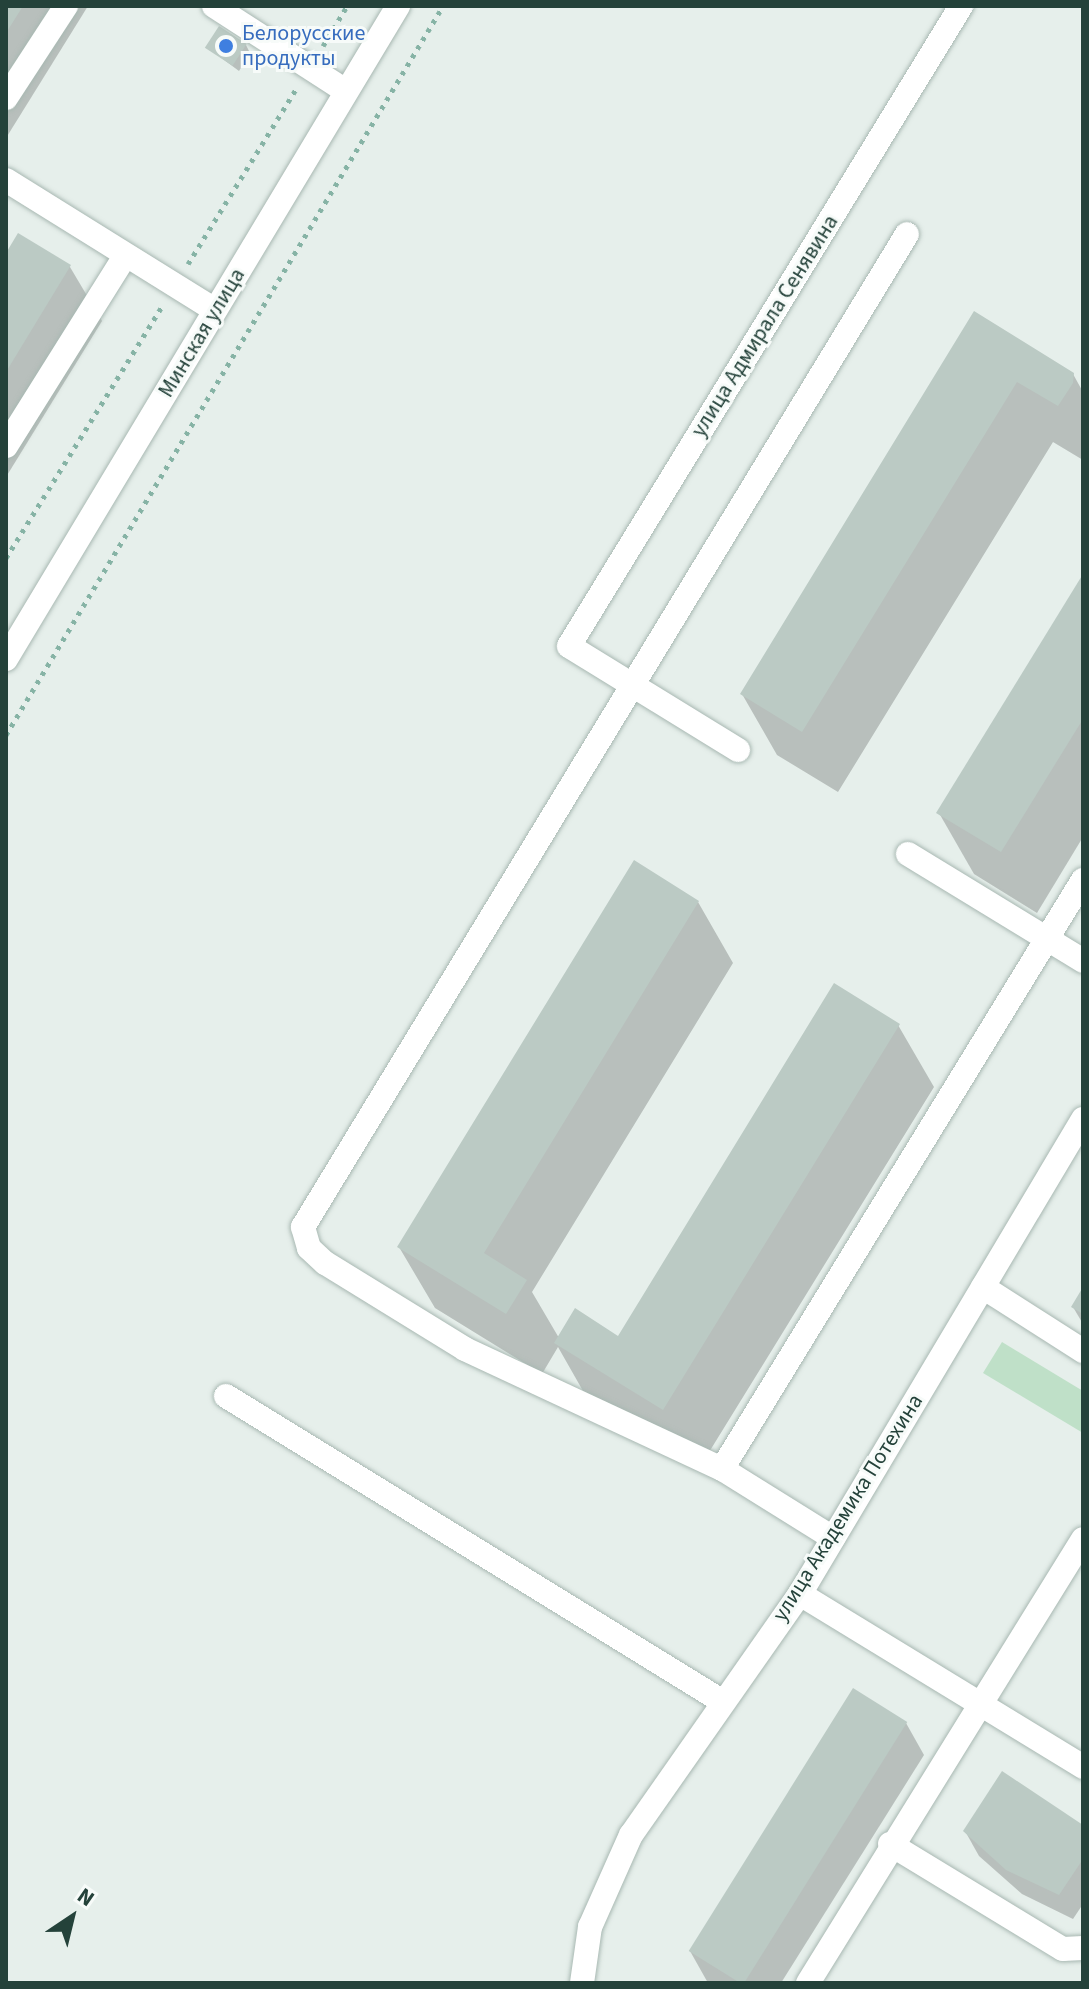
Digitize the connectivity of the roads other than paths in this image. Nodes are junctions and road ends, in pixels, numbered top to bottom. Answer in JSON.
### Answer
{"nodes":[{"id":1,"x":66,"y":6,"type":"edge"},
{"id":2,"x":214,"y":6,"type":"edge"},
{"id":3,"x":398,"y":6,"type":"edge"},
{"id":4,"x":961,"y":6,"type":"edge"},
{"id":5,"x":346,"y":91,"type":"junction"},
{"id":6,"x":6,"y":98,"type":"edge"},
{"id":7,"x":6,"y":180,"type":"edge"},
{"id":8,"x":907,"y":234,"type":"dead end"},
{"id":9,"x":125,"y":256,"type":"junction"},
{"id":10,"x":215,"y":310,"type":"junction"},
{"id":11,"x":6,"y":446,"type":"edge"},
{"id":12,"x":6,"y":659,"type":"edge"},
{"id":13,"x":631,"y":684,"type":"junction"},
{"id":14,"x":738,"y":750,"type":"dead end"},
{"id":15,"x":908,"y":854,"type":"dead end"},
{"id":16,"x":1083,"y":880,"type":"edge"},
{"id":17,"x":1047,"y":939,"type":"junction"},
{"id":18,"x":1083,"y":961,"type":"edge"},
{"id":19,"x":1083,"y":1119,"type":"edge"},
{"id":20,"x":983,"y":1287,"type":"junction"},
{"id":21,"x":1083,"y":1351,"type":"edge"},
{"id":22,"x":226,"y":1396,"type":"dead end"},
{"id":23,"x":722,"y":1469,"type":"junction"},
{"id":24,"x":833,"y":1538,"type":"junction"},
{"id":25,"x":1083,"y":1539,"type":"edge"},
{"id":26,"x":800,"y":1594,"type":"junction"},
{"id":27,"x":720,"y":1700,"type":"junction"},
{"id":28,"x":977,"y":1703,"type":"junction"},
{"id":29,"x":1083,"y":1767,"type":"edge"},
{"id":30,"x":890,"y":1844,"type":"junction"},
{"id":31,"x":1083,"y":1948,"type":"edge"},
{"id":32,"x":582,"y":1983,"type":"edge"},
{"id":33,"x":808,"y":1983,"type":"edge"}],
"edges":[{"from":1,"to":6,"type":"street"},
{"from":2,"to":5,"type":"street"},
{"from":3,"to":5,"type":"street","name":"Минская улица"},
{"from":4,"to":13,"type":"street","name":"улица Адмирала Сенявина"},
{"from":5,"to":10,"type":"street","name":"Минская улица"},
{"from":7,"to":9,"type":"street"},
{"from":8,"to":13,"type":"street"},
{"from":9,"to":10,"type":"street"},
{"from":9,"to":11,"type":"street"},
{"from":10,"to":12,"type":"street","name":"Минская улица"},
{"from":13,"to":14,"type":"street"},
{"from":13,"to":23,"type":"street"},
{"from":15,"to":17,"type":"street"},
{"from":16,"to":17,"type":"street"},
{"from":17,"to":18,"type":"street"},
{"from":17,"to":23,"type":"street"},
{"from":19,"to":20,"type":"street","name":"улица Академика Потехина"},
{"from":20,"to":21,"type":"street"},
{"from":20,"to":24,"type":"street","name":"улица Академика Потехина"},
{"from":22,"to":27,"type":"street"},
{"from":23,"to":24,"type":"street"},
{"from":24,"to":26,"type":"street","name":"улица Академика Потехина"},
{"from":25,"to":28,"type":"street"},
{"from":26,"to":27,"type":"street","name":"улица Академика Потехина"},
{"from":26,"to":28,"type":"street"},
{"from":27,"to":32,"type":"street","name":"улица Академика Потехина"},
{"from":28,"to":29,"type":"street"},
{"from":28,"to":30,"type":"street"},
{"from":30,"to":31,"type":"street"},
{"from":30,"to":33,"type":"street"}]}
